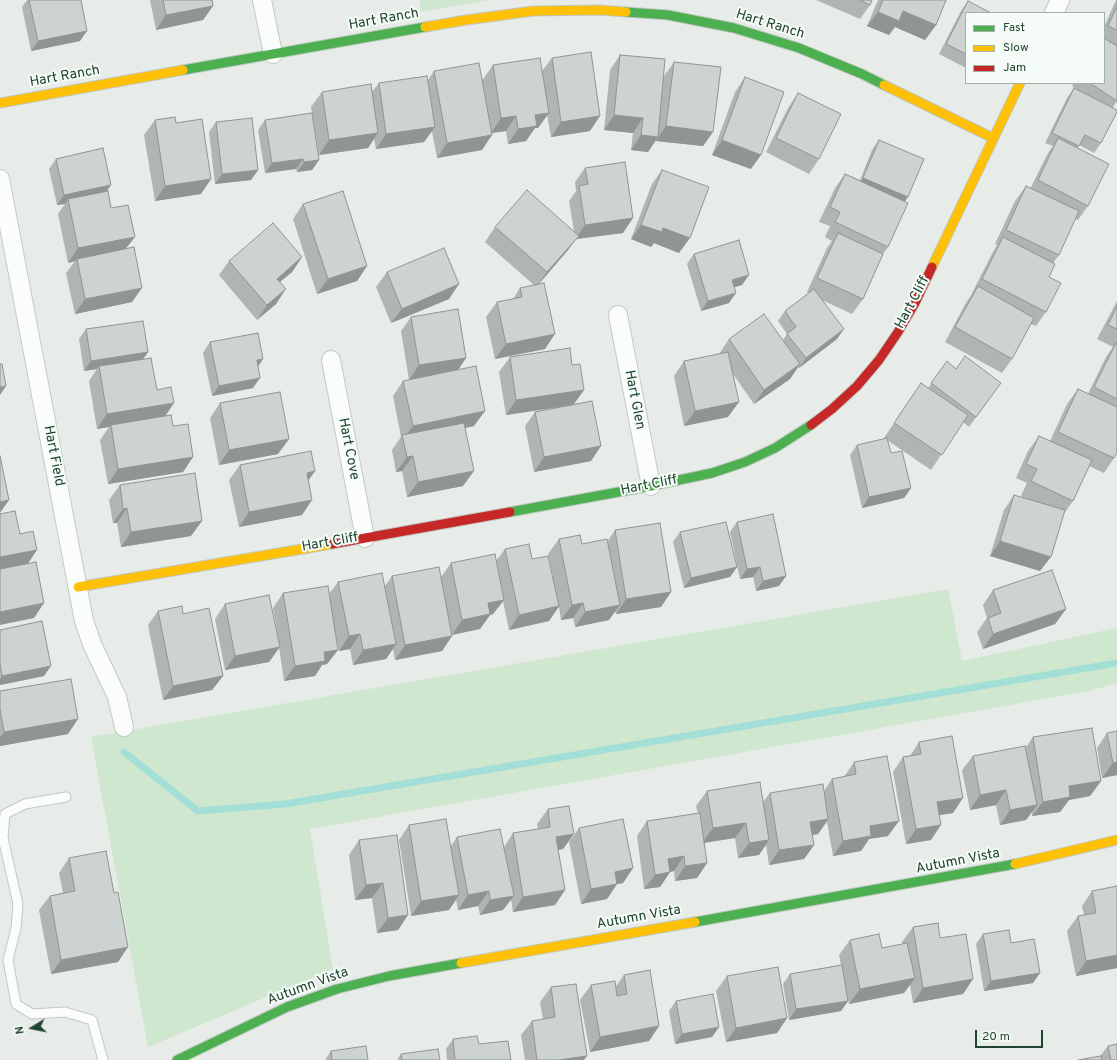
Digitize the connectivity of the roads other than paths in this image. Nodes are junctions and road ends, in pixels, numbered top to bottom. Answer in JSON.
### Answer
{"nodes":[{"id":1,"x":262,"y":0,"type":"edge"},
{"id":2,"x":1060,"y":0,"type":"edge"},
{"id":3,"x":1054,"y":12,"type":"edge"},
{"id":4,"x":273,"y":54,"type":"junction"},
{"id":5,"x":1020,"y":84,"type":"edge"},
{"id":6,"x":0,"y":103,"type":"edge"},
{"id":7,"x":993,"y":138,"type":"junction"},
{"id":8,"x":0,"y":179,"type":"edge"},
{"id":9,"x":618,"y":315,"type":"dead end"},
{"id":10,"x":331,"y":360,"type":"dead end"},
{"id":11,"x":651,"y":486,"type":"junction"},
{"id":12,"x":365,"y":538,"type":"junction"},
{"id":13,"x":78,"y":586,"type":"junction"},
{"id":14,"x":124,"y":727,"type":"dead end"},
{"id":15,"x":66,"y":797,"type":"dead end"},
{"id":16,"x":1117,"y":840,"type":"edge"},
{"id":17,"x":103,"y":1060,"type":"edge"},
{"id":18,"x":178,"y":1060,"type":"edge"}],
"edges":[{"from":1,"to":4,"type":"street"},
{"from":2,"to":3,"type":"street"},
{"from":4,"to":6,"type":"street","name":"Hart Ranch"},
{"from":4,"to":7,"type":"street","name":"Hart Ranch"},
{"from":5,"to":7,"type":"street","name":"Hart Cliff"},
{"from":7,"to":11,"type":"street","name":"Hart Cliff"},
{"from":8,"to":13,"type":"street","name":"Hart Field"},
{"from":9,"to":11,"type":"street","name":"Hart Glen"},
{"from":10,"to":12,"type":"street","name":"Hart Cove"},
{"from":11,"to":12,"type":"street","name":"Hart Cliff"},
{"from":12,"to":13,"type":"street","name":"Hart Cliff"},
{"from":13,"to":14,"type":"street","name":"Hart Field"},
{"from":15,"to":17,"type":"lane"},
{"from":16,"to":18,"type":"street","name":"Autumn Vista"}]}
